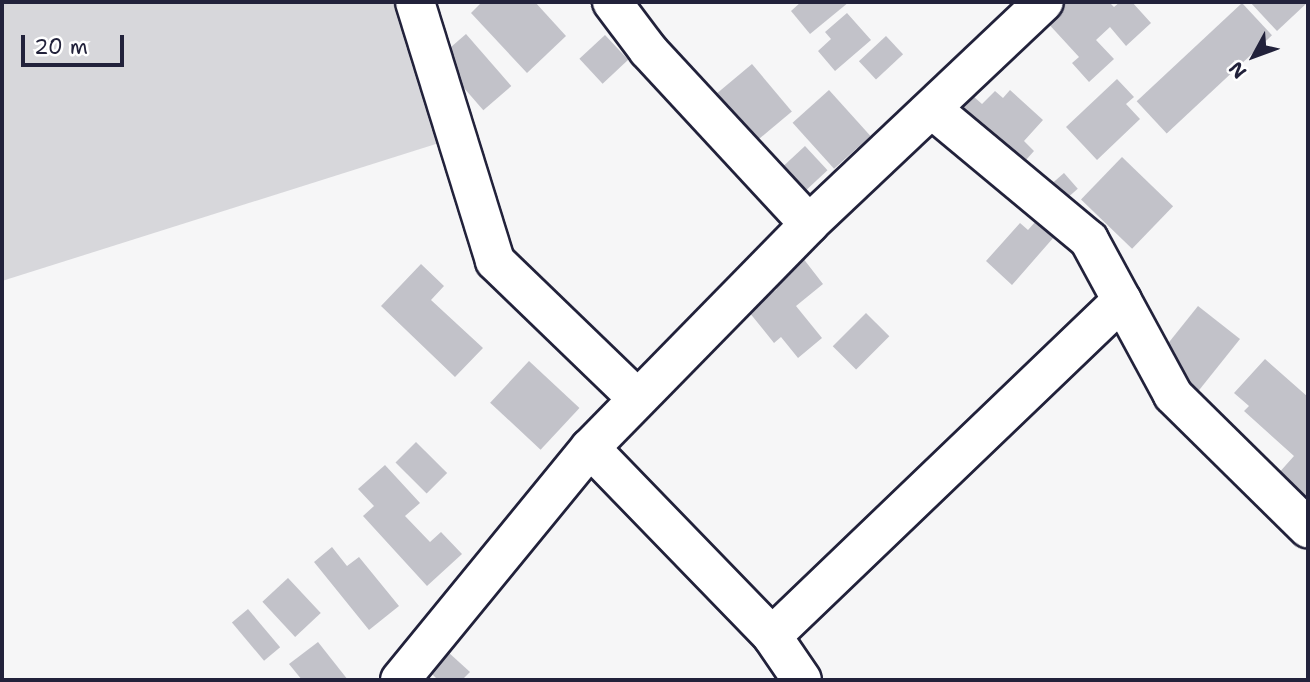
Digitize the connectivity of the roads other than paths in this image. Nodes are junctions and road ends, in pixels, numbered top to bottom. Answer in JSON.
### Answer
{"nodes":[{"id":1,"x":415,"y":2,"type":"edge"},
{"id":2,"x":612,"y":2,"type":"edge"},
{"id":3,"x":1044,"y":2,"type":"edge"},
{"id":4,"x":932,"y":110,"type":"junction"},
{"id":5,"x":809,"y":224,"type":"junction"},
{"id":6,"x":1122,"y":300,"type":"junction"},
{"id":7,"x":637,"y":398,"type":"junction"},
{"id":8,"x":590,"y":448,"type":"junction"},
{"id":9,"x":1308,"y":528,"type":"edge"},
{"id":10,"x":772,"y":636,"type":"junction"},
{"id":11,"x":400,"y":680,"type":"edge"},
{"id":12,"x":802,"y":680,"type":"edge"}],
"edges":[{"from":1,"to":7,"type":"street"},
{"from":2,"to":5,"type":"street"},
{"from":3,"to":4,"type":"street"},
{"from":4,"to":5,"type":"street"},
{"from":4,"to":6,"type":"street"},
{"from":5,"to":7,"type":"street"},
{"from":6,"to":9,"type":"street"},
{"from":6,"to":10,"type":"street"},
{"from":7,"to":8,"type":"street"},
{"from":8,"to":10,"type":"street"},
{"from":8,"to":11,"type":"street"},
{"from":10,"to":12,"type":"street"}]}
